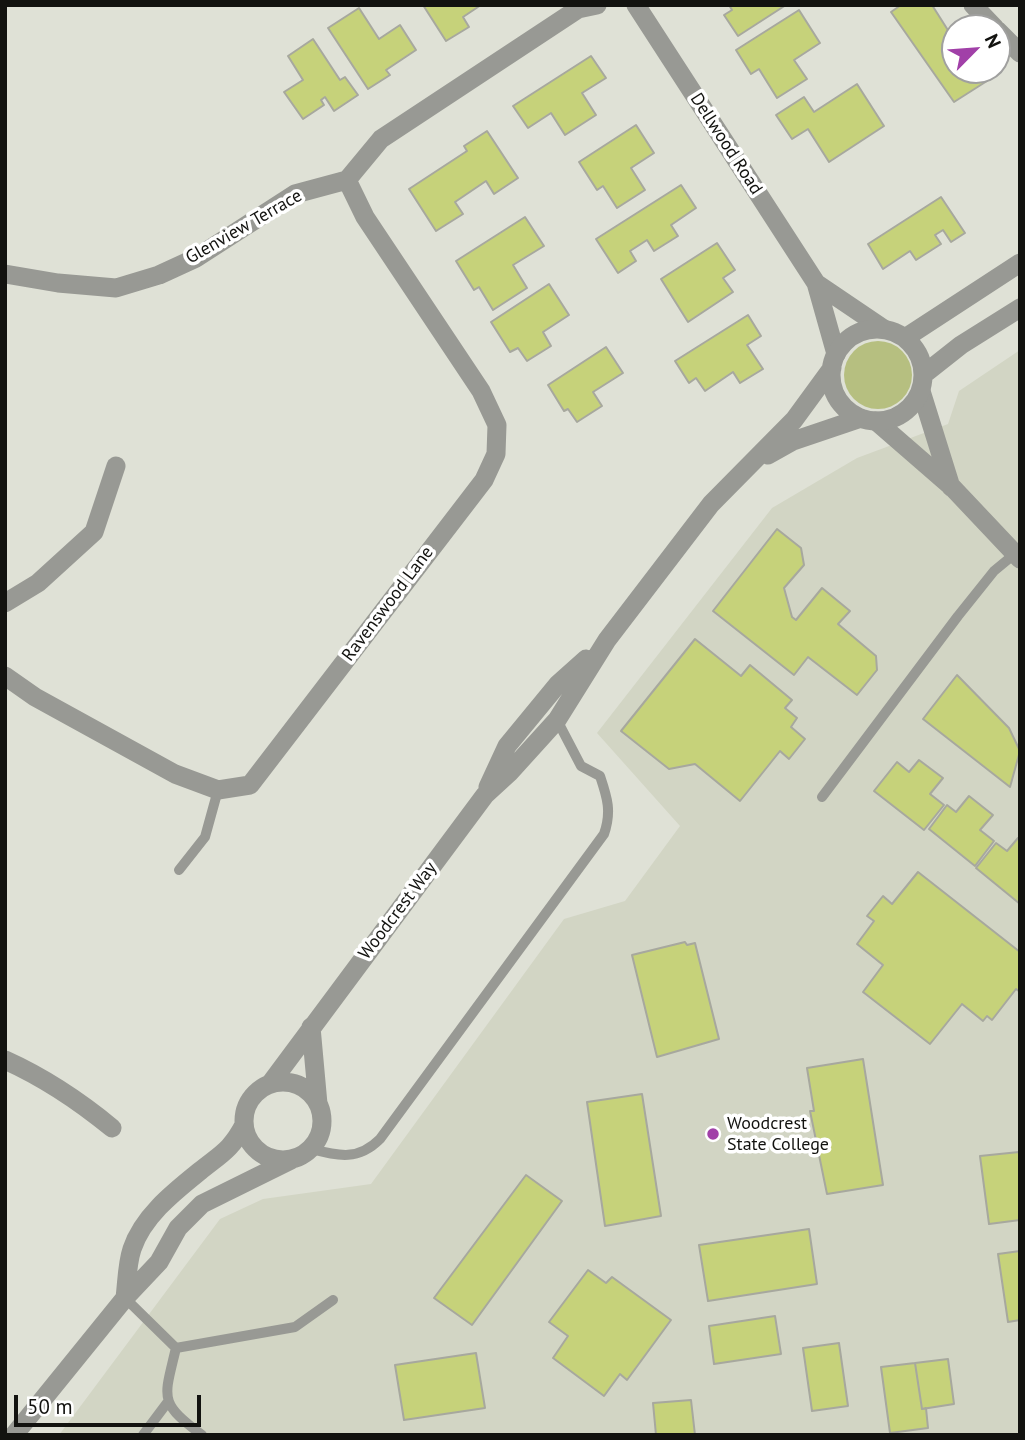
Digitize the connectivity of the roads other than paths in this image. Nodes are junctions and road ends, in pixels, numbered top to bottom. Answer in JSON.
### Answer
{"nodes":[{"id":1,"x":597,"y":5,"type":"edge"},
{"id":2,"x":636,"y":5,"type":"edge"},
{"id":3,"x":347,"y":180,"type":"junction"},
{"id":4,"x":1020,"y":263,"type":"edge"},
{"id":5,"x":5,"y":274,"type":"edge"},
{"id":6,"x":816,"y":283,"type":"junction"},
{"id":7,"x":1020,"y":308,"type":"edge"},
{"id":8,"x":884,"y":329,"type":"junction"},
{"id":9,"x":905,"y":338,"type":"junction"},
{"id":10,"x":834,"y":361,"type":"junction"},
{"id":11,"x":922,"y":383,"type":"junction"},
{"id":12,"x":868,"y":420,"type":"junction"},
{"id":13,"x":749,"y":465,"type":"junction"},
{"id":14,"x":116,"y":466,"type":"dead end"},
{"id":15,"x":952,"y":487,"type":"junction"},
{"id":16,"x":1018,"y":555,"type":"edge"},
{"id":17,"x":5,"y":603,"type":"edge"},
{"id":18,"x":607,"y":640,"type":"junction"},
{"id":19,"x":5,"y":676,"type":"edge"},
{"id":20,"x":556,"y":720,"type":"junction"},
{"id":21,"x":218,"y":790,"type":"junction"},
{"id":22,"x":485,"y":795,"type":"junction"},
{"id":23,"x":822,"y":797,"type":"dead end"},
{"id":24,"x":179,"y":870,"type":"dead end"},
{"id":25,"x":311,"y":1027,"type":"junction"},
{"id":26,"x":5,"y":1059,"type":"edge"},
{"id":27,"x":270,"y":1084,"type":"junction"},
{"id":28,"x":318,"y":1105,"type":"junction"},
{"id":29,"x":244,"y":1125,"type":"junction"},
{"id":30,"x":112,"y":1128,"type":"dead end"},
{"id":31,"x":311,"y":1149,"type":"junction"},
{"id":32,"x":291,"y":1160,"type":"junction"},
{"id":33,"x":125,"y":1298,"type":"junction"},
{"id":34,"x":333,"y":1300,"type":"dead end"},
{"id":35,"x":176,"y":1348,"type":"junction"},
{"id":36,"x":167,"y":1403,"type":"junction"},
{"id":37,"x":14,"y":1435,"type":"edge"},
{"id":38,"x":143,"y":1435,"type":"edge"},
{"id":39,"x":202,"y":1435,"type":"edge"}],
"edges":[{"from":1,"to":3,"type":"street"},
{"from":2,"to":6,"type":"street","name":"Dellwood Road"},
{"from":3,"to":5,"type":"street","name":"Glenview Terrace"},
{"from":3,"to":21,"type":"street","name":"Ravenswood Lane"},
{"from":4,"to":9,"type":"street"},
{"from":6,"to":8,"type":"street","name":"Dellwood Road"},
{"from":6,"to":10,"type":"street","name":"Dellwood Road"},
{"from":7,"to":11,"type":"street"},
{"from":8,"to":9,"type":"street"},
{"from":8,"to":10,"type":"street"},
{"from":9,"to":11,"type":"street"},
{"from":10,"to":12,"type":"street"},
{"from":10,"to":13,"type":"street","name":"Woodcrest Way"},
{"from":11,"to":12,"type":"street"},
{"from":11,"to":15,"type":"street"},
{"from":12,"to":13,"type":"street","name":"Woodcrest Way"},
{"from":12,"to":15,"type":"street"},
{"from":13,"to":18,"type":"street","name":"Woodcrest Way"},
{"from":14,"to":17,"type":"street"},
{"from":15,"to":16,"type":"street"},
{"from":16,"to":23,"type":"lane"},
{"from":18,"to":20,"type":"street","name":"Woodcrest Way"},
{"from":18,"to":22,"type":"street","name":"Woodcrest Way"},
{"from":19,"to":21,"type":"street"},
{"from":20,"to":22,"type":"street","name":"Woodcrest Way"},
{"from":20,"to":31,"type":"lane"},
{"from":21,"to":24,"type":"lane"},
{"from":22,"to":25,"type":"street","name":"Woodcrest Way"},
{"from":25,"to":27,"type":"street","name":"Woodcrest Way"},
{"from":25,"to":28,"type":"street"},
{"from":26,"to":30,"type":"street"},
{"from":27,"to":28,"type":"street"},
{"from":27,"to":29,"type":"street"},
{"from":28,"to":31,"type":"street"},
{"from":29,"to":32,"type":"street"},
{"from":29,"to":33,"type":"street"},
{"from":31,"to":32,"type":"street"},
{"from":32,"to":33,"type":"street"},
{"from":33,"to":35,"type":"lane"},
{"from":33,"to":37,"type":"street"},
{"from":34,"to":35,"type":"lane"},
{"from":35,"to":36,"type":"lane"},
{"from":36,"to":38,"type":"lane"},
{"from":36,"to":39,"type":"lane"}]}
